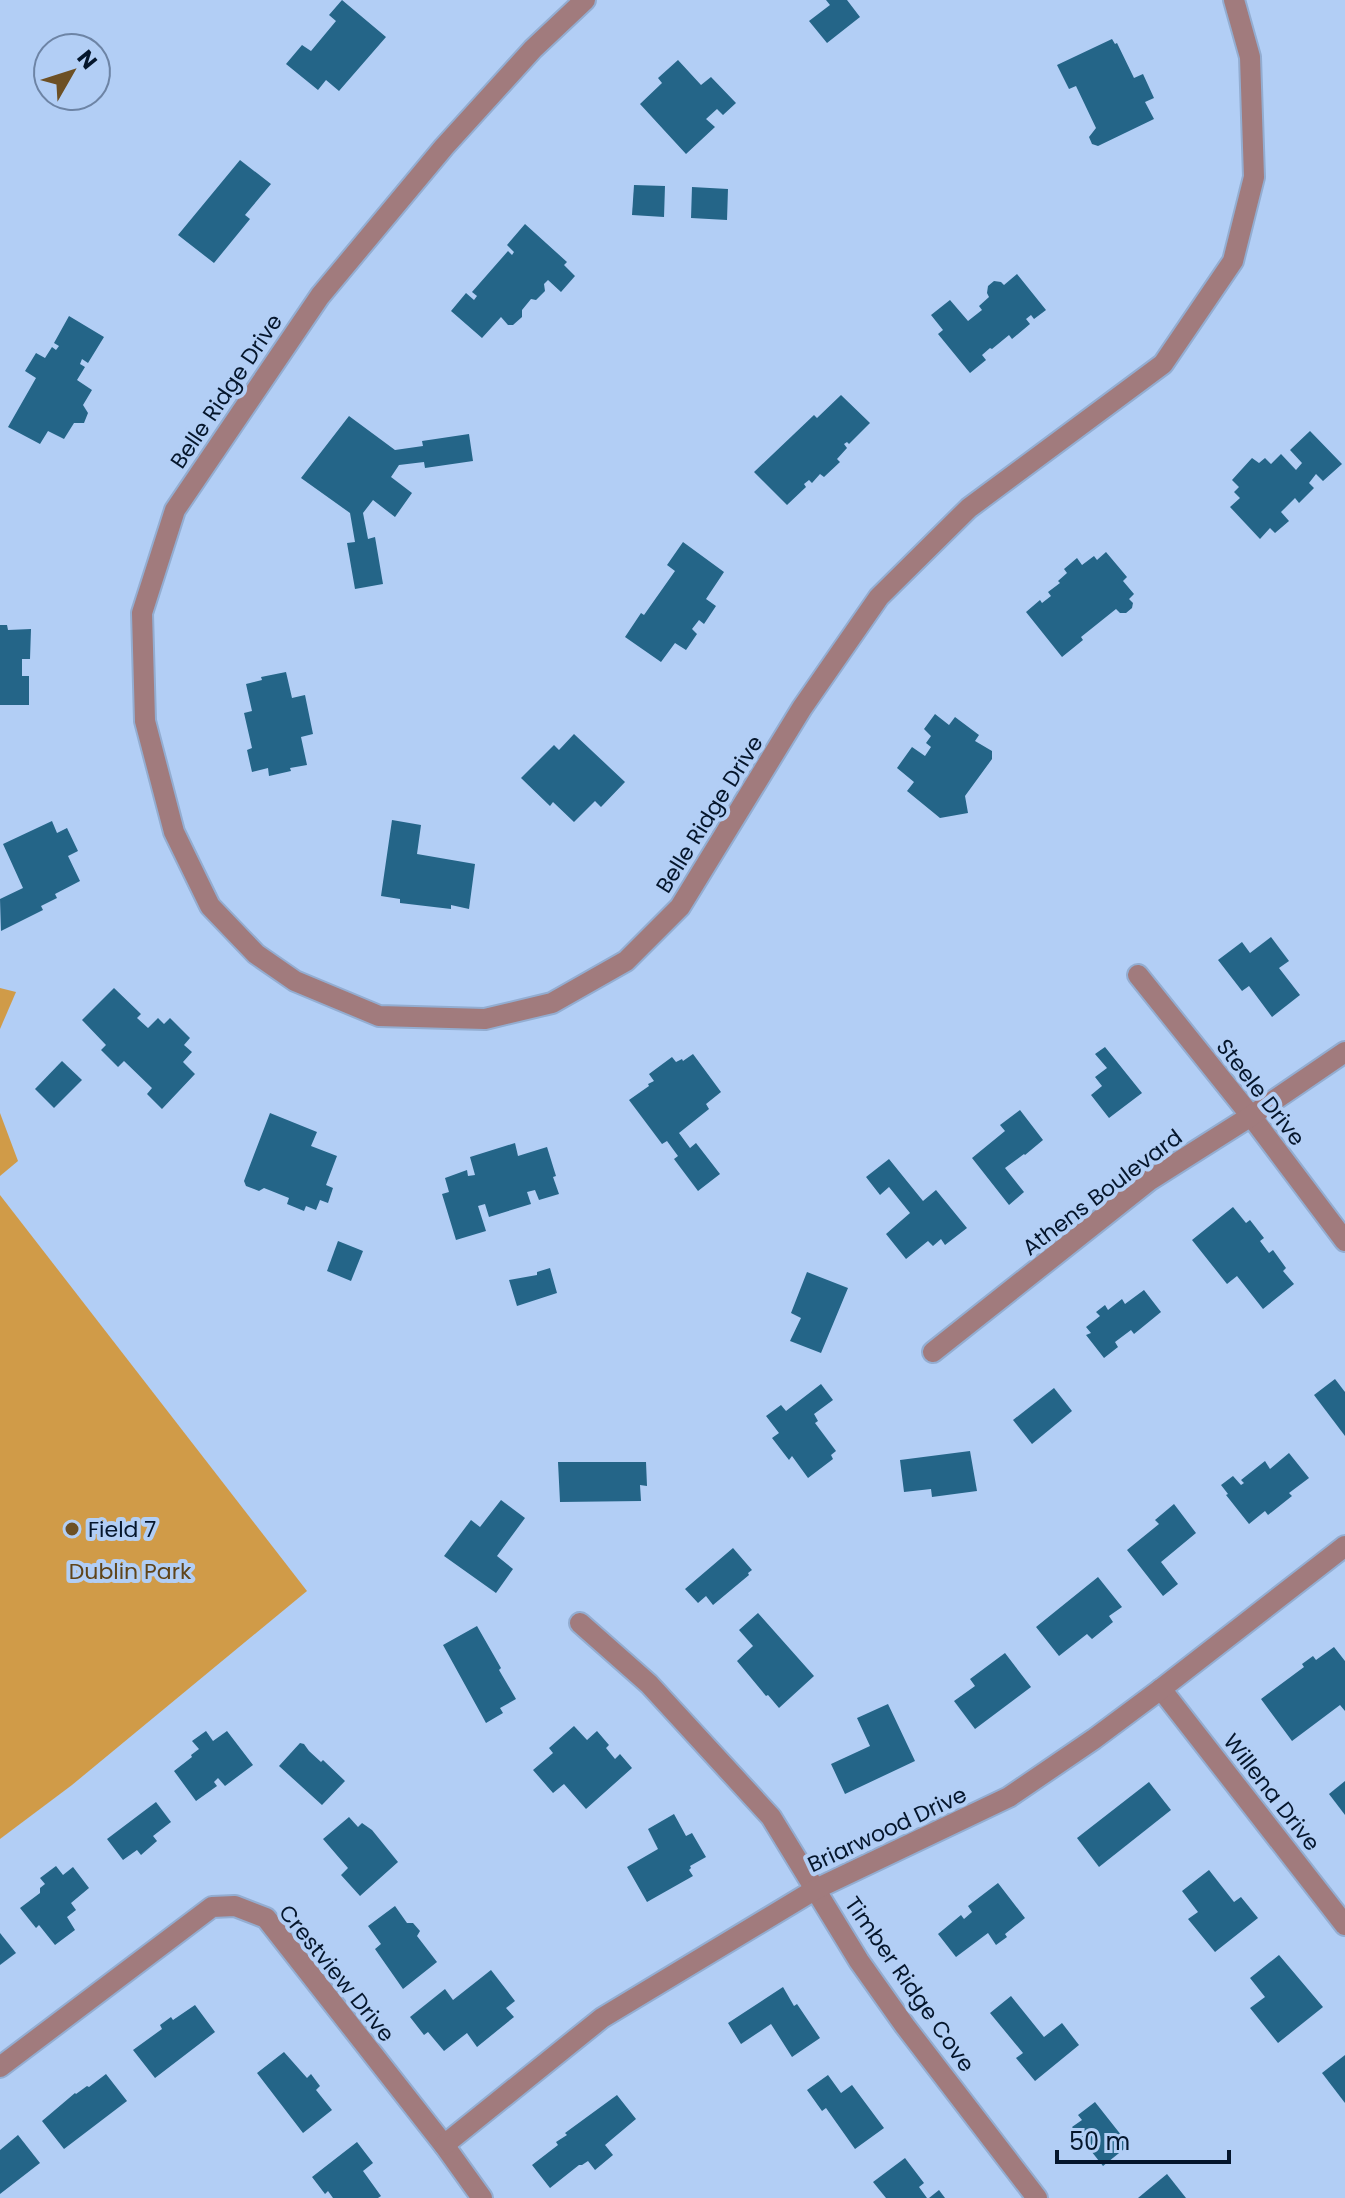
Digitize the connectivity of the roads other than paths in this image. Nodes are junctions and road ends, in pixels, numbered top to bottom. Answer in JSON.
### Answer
{"nodes":[{"id":1,"x":585,"y":0,"type":"edge"},
{"id":2,"x":1234,"y":0,"type":"edge"},
{"id":3,"x":1138,"y":975,"type":"dead end"},
{"id":4,"x":1345,"y":1052,"type":"edge"},
{"id":5,"x":1251,"y":1116,"type":"junction"},
{"id":6,"x":1345,"y":1241,"type":"edge"},
{"id":7,"x":933,"y":1352,"type":"dead end"},
{"id":8,"x":1345,"y":1546,"type":"edge"},
{"id":9,"x":580,"y":1623,"type":"dead end"},
{"id":10,"x":1161,"y":1689,"type":"junction"},
{"id":11,"x":816,"y":1889,"type":"junction"},
{"id":12,"x":1345,"y":1925,"type":"edge"},
{"id":13,"x":0,"y":2067,"type":"edge"},
{"id":14,"x":444,"y":2145,"type":"junction"},
{"id":15,"x":482,"y":2198,"type":"edge"},
{"id":16,"x":1037,"y":2198,"type":"edge"}],
"edges":[{"from":1,"to":2,"type":"street","name":"Belle Ridge Drive"},
{"from":3,"to":5,"type":"street","name":"Steele Drive"},
{"from":4,"to":5,"type":"street","name":"Athens Boulevard"},
{"from":5,"to":6,"type":"street","name":"Steele Drive"},
{"from":5,"to":7,"type":"street","name":"Athens Boulevard"},
{"from":8,"to":10,"type":"street","name":"Briarwood Drive"},
{"from":9,"to":11,"type":"street","name":"Timber Ridge Cove"},
{"from":10,"to":11,"type":"street","name":"Briarwood Drive"},
{"from":10,"to":12,"type":"street","name":"Willena Drive"},
{"from":11,"to":14,"type":"street","name":"Briarwood Drive"},
{"from":11,"to":16,"type":"street","name":"Timber Ridge Cove"},
{"from":13,"to":14,"type":"street","name":"Crestview Drive"},
{"from":14,"to":15,"type":"street","name":"Crestview Drive"}]}
